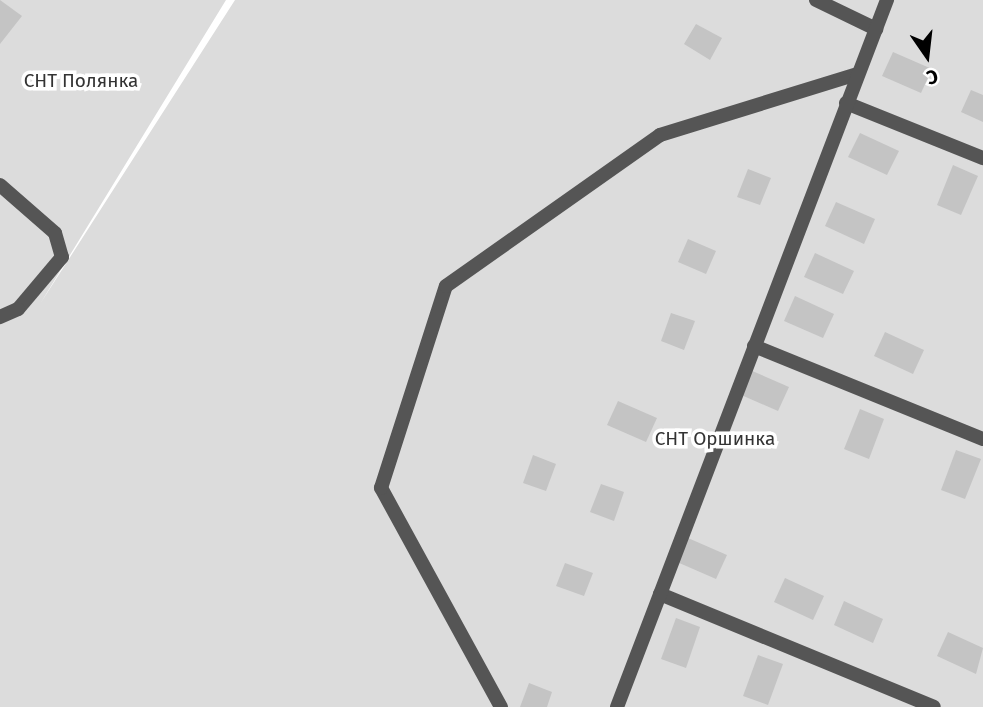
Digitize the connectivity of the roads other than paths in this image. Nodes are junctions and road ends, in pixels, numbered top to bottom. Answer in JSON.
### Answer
{"nodes":[{"id":1,"x":817,"y":0,"type":"edge"},
{"id":2,"x":887,"y":0,"type":"edge"},
{"id":3,"x":876,"y":29,"type":"junction"},
{"id":4,"x":857,"y":74,"type":"junction"},
{"id":5,"x":846,"y":103,"type":"junction"},
{"id":6,"x":983,"y":158,"type":"edge"},
{"id":7,"x":0,"y":185,"type":"edge"},
{"id":8,"x":0,"y":317,"type":"edge"},
{"id":9,"x":754,"y":346,"type":"junction"},
{"id":10,"x":983,"y":439,"type":"edge"},
{"id":11,"x":660,"y":594,"type":"junction"},
{"id":12,"x":501,"y":707,"type":"edge"},
{"id":13,"x":617,"y":707,"type":"edge"},
{"id":14,"x":934,"y":707,"type":"edge"}],
"edges":[{"from":1,"to":3,"type":"street"},
{"from":2,"to":3,"type":"street"},
{"from":3,"to":4,"type":"street"},
{"from":4,"to":5,"type":"street"},
{"from":4,"to":12,"type":"street"},
{"from":5,"to":6,"type":"street"},
{"from":5,"to":9,"type":"street"},
{"from":7,"to":8,"type":"street"},
{"from":9,"to":10,"type":"street"},
{"from":9,"to":11,"type":"street"},
{"from":11,"to":13,"type":"street"},
{"from":11,"to":14,"type":"street"}]}
